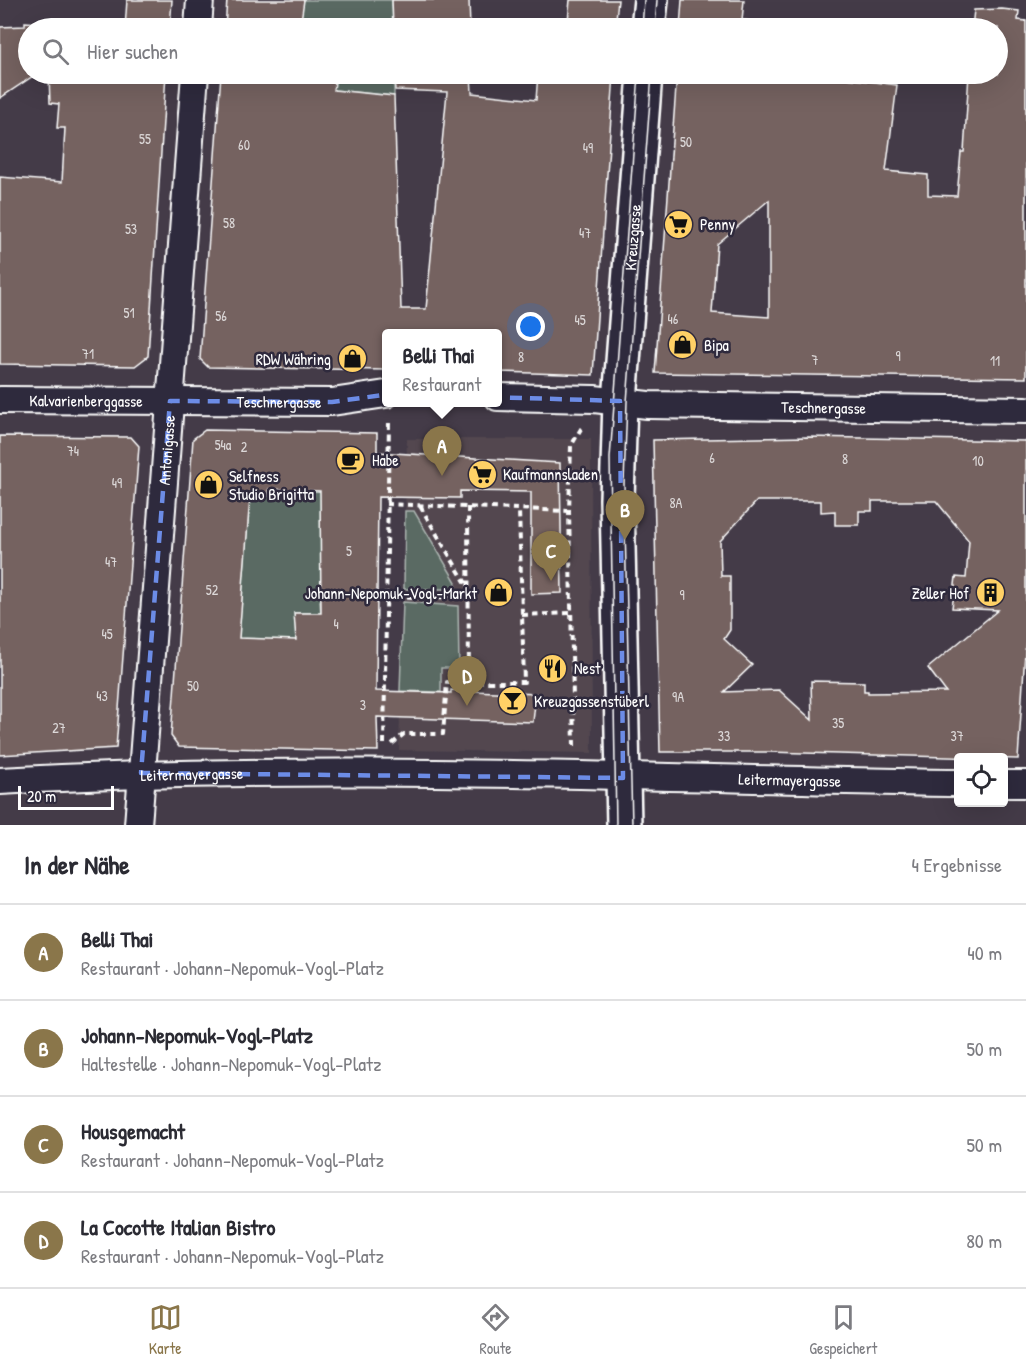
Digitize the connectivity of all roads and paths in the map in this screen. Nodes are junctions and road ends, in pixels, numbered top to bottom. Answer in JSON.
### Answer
{"nodes":[{"id":1,"x":200,"y":0,"type":"edge"},
{"id":2,"x":651,"y":0,"type":"edge"},
{"id":3,"x":199,"y":18,"type":"edge"},
{"id":4,"x":649,"y":18,"type":"edge"},
{"id":5,"x":194,"y":84,"type":"edge"},
{"id":6,"x":644,"y":84,"type":"edge"},
{"id":7,"x":502,"y":397,"type":"edge"},
{"id":8,"x":0,"y":400,"type":"edge"},
{"id":9,"x":170,"y":401,"type":"junction"},
{"id":10,"x":382,"y":402,"type":"edge"},
{"id":11,"x":620,"y":402,"type":"junction"},
{"id":12,"x":388,"y":407,"type":"edge"},
{"id":13,"x":1026,"y":410,"type":"edge"},
{"id":14,"x":586,"y":423,"type":"dead end"},
{"id":15,"x":386,"y":504,"type":"junction"},
{"id":16,"x":420,"y":505,"type":"junction"},
{"id":17,"x":468,"y":507,"type":"junction"},
{"id":18,"x":519,"y":510,"type":"junction"},
{"id":19,"x":569,"y":511,"type":"junction"},
{"id":20,"x":468,"y":587,"type":"junction"},
{"id":21,"x":469,"y":597,"type":"junction"},
{"id":22,"x":386,"y":598,"type":"junction"},
{"id":23,"x":571,"y":613,"type":"junction"},
{"id":24,"x":522,"y":615,"type":"junction"},
{"id":25,"x":469,"y":682,"type":"junction"},
{"id":26,"x":405,"y":734,"type":"dead end"},
{"id":27,"x":574,"y":753,"type":"dead end"},
{"id":28,"x":141,"y":773,"type":"junction"},
{"id":29,"x":384,"y":774,"type":"junction"},
{"id":30,"x":623,"y":778,"type":"junction"},
{"id":31,"x":0,"y":781,"type":"edge"},
{"id":32,"x":954,"y":783,"type":"edge"},
{"id":33,"x":1008,"y":784,"type":"edge"},
{"id":34,"x":1026,"y":784,"type":"edge"},
{"id":35,"x":138,"y":825,"type":"edge"},
{"id":36,"x":624,"y":825,"type":"edge"}],
"edges":[{"from":1,"to":3,"type":"street"},
{"from":2,"to":4,"type":"street"},
{"from":5,"to":9,"type":"street","name":"Antonigasse"},
{"from":6,"to":11,"type":"street","name":"Kreuzgasse"},
{"from":7,"to":11,"type":"street","name":"Teschnergasse"},
{"from":8,"to":9,"type":"street","name":"Kalvarienberggasse"},
{"from":9,"to":10,"type":"street","name":"Teschnergasse"},
{"from":9,"to":28,"type":"street","name":"Antonigasse"},
{"from":11,"to":13,"type":"street","name":"Teschnergasse"},
{"from":11,"to":30,"type":"street","name":"Kreuzgasse"},
{"from":12,"to":15,"type":"path"},
{"from":14,"to":19,"type":"path"},
{"from":15,"to":16,"type":"path"},
{"from":15,"to":22,"type":"path"},
{"from":16,"to":17,"type":"path"},
{"from":16,"to":20,"type":"path"},
{"from":17,"to":18,"type":"path"},
{"from":17,"to":20,"type":"path"},
{"from":18,"to":19,"type":"path"},
{"from":18,"to":24,"type":"path"},
{"from":19,"to":23,"type":"path"},
{"from":20,"to":21,"type":"path"},
{"from":21,"to":22,"type":"path"},
{"from":21,"to":25,"type":"path"},
{"from":22,"to":29,"type":"path"},
{"from":23,"to":24,"type":"path"},
{"from":23,"to":27,"type":"path"},
{"from":24,"to":25,"type":"path"},
{"from":25,"to":26,"type":"path"},
{"from":28,"to":29,"type":"street","name":"Leitermayergasse"},
{"from":28,"to":31,"type":"street","name":"Leitermayergasse"},
{"from":28,"to":35,"type":"street","name":"Antonigasse"},
{"from":29,"to":30,"type":"street","name":"Leitermayergasse"},
{"from":30,"to":32,"type":"street","name":"Leitermayergasse"},
{"from":30,"to":36,"type":"street"},
{"from":33,"to":34,"type":"street"}]}
